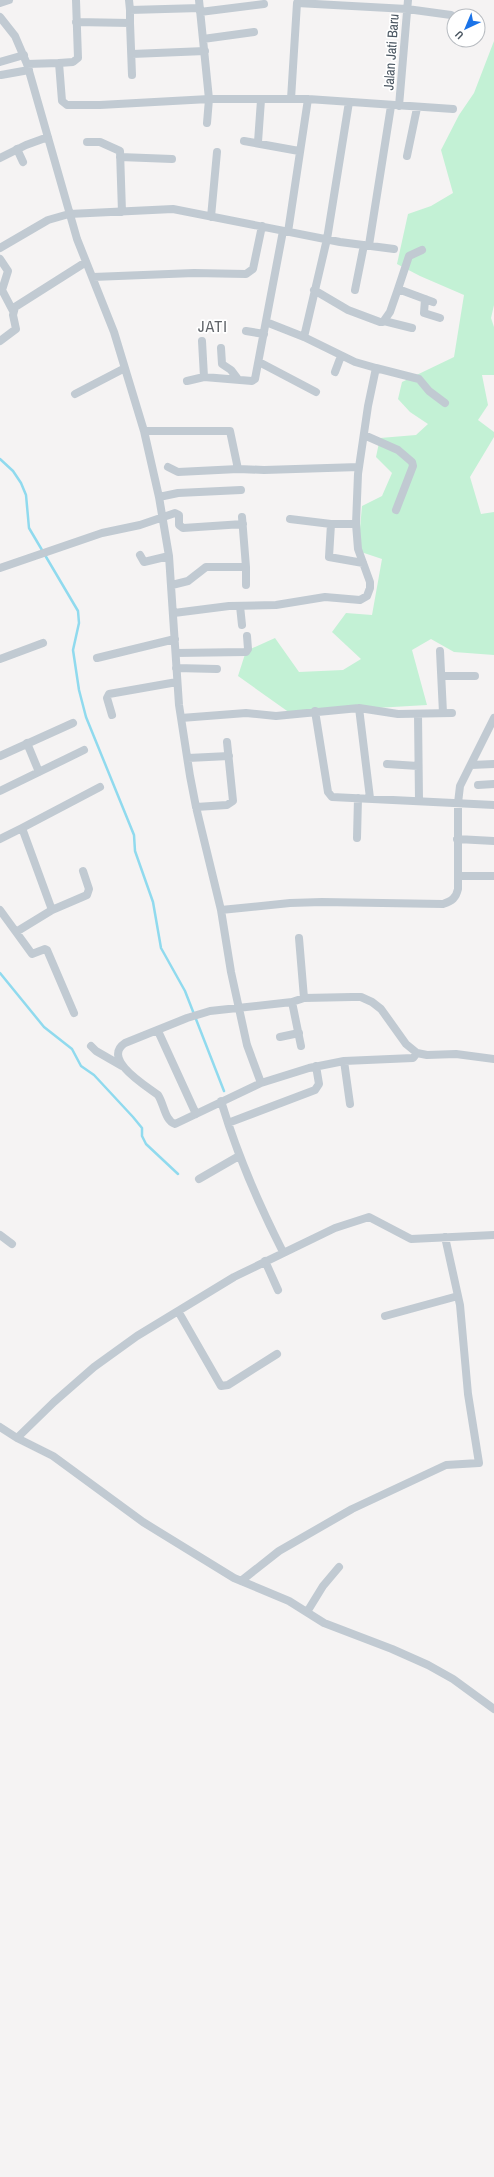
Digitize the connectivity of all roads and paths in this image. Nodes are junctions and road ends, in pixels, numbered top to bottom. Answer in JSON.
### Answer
{"nodes":[{"id":1,"x":9,"y":0,"type":"edge"},
{"id":2,"x":76,"y":0,"type":"edge"},
{"id":3,"x":129,"y":0,"type":"edge"},
{"id":4,"x":408,"y":0,"type":"edge"},
{"id":5,"x":0,"y":3,"type":"edge"},
{"id":6,"x":351,"y":3,"type":"edge"},
{"id":7,"x":264,"y":4,"type":"dead end"},
{"id":8,"x":200,"y":7,"type":"edge"},
{"id":9,"x":407,"y":9,"type":"junction"},
{"id":10,"x":130,"y":10,"type":"junction"},
{"id":11,"x":446,"y":14,"type":"edge"},
{"id":12,"x":1,"y":21,"type":"edge"},
{"id":13,"x":76,"y":22,"type":"junction"},
{"id":14,"x":130,"y":23,"type":"junction"},
{"id":15,"x":254,"y":32,"type":"dead end"},
{"id":16,"x":203,"y":39,"type":"junction"},
{"id":17,"x":205,"y":51,"type":"junction"},
{"id":18,"x":132,"y":54,"type":"junction"},
{"id":19,"x":24,"y":55,"type":"junction"},
{"id":20,"x":0,"y":62,"type":"edge"},
{"id":21,"x":59,"y":63,"type":"junction"},
{"id":22,"x":28,"y":67,"type":"junction"},
{"id":23,"x":1,"y":75,"type":"dead end"},
{"id":24,"x":132,"y":75,"type":"dead end"},
{"id":25,"x":210,"y":98,"type":"junction"},
{"id":26,"x":291,"y":99,"type":"junction"},
{"id":27,"x":308,"y":99,"type":"junction"},
{"id":28,"x":261,"y":100,"type":"junction"},
{"id":29,"x":349,"y":102,"type":"junction"},
{"id":30,"x":395,"y":106,"type":"junction"},
{"id":31,"x":417,"y":108,"type":"junction"},
{"id":32,"x":453,"y":110,"type":"dead end"},
{"id":33,"x":207,"y":123,"type":"dead end"},
{"id":34,"x":48,"y":138,"type":"junction"},
{"id":35,"x":244,"y":141,"type":"dead end"},
{"id":36,"x":87,"y":142,"type":"dead end"},
{"id":37,"x":258,"y":142,"type":"junction"},
{"id":38,"x":17,"y":149,"type":"junction"},
{"id":39,"x":299,"y":151,"type":"junction"},
{"id":40,"x":217,"y":152,"type":"dead end"},
{"id":41,"x":407,"y":156,"type":"dead end"},
{"id":42,"x":120,"y":157,"type":"junction"},
{"id":43,"x":0,"y":158,"type":"edge"},
{"id":44,"x":172,"y":159,"type":"dead end"},
{"id":45,"x":23,"y":162,"type":"dead end"},
{"id":46,"x":122,"y":212,"type":"junction"},
{"id":47,"x":69,"y":214,"type":"junction"},
{"id":48,"x":210,"y":217,"type":"junction"},
{"id":49,"x":262,"y":226,"type":"junction"},
{"id":50,"x":285,"y":231,"type":"junction"},
{"id":51,"x":327,"y":239,"type":"junction"},
{"id":52,"x":367,"y":245,"type":"junction"},
{"id":53,"x":0,"y":248,"type":"edge"},
{"id":54,"x":394,"y":249,"type":"dead end"},
{"id":55,"x":422,"y":250,"type":"dead end"},
{"id":56,"x":0,"y":259,"type":"edge"},
{"id":57,"x":86,"y":262,"type":"junction"},
{"id":58,"x":93,"y":277,"type":"junction"},
{"id":59,"x":398,"y":289,"type":"junction"},
{"id":60,"x":314,"y":290,"type":"junction"},
{"id":61,"x":355,"y":290,"type":"dead end"},
{"id":62,"x":13,"y":311,"type":"junction"},
{"id":63,"x":440,"y":318,"type":"dead end"},
{"id":64,"x":384,"y":321,"type":"junction"},
{"id":65,"x":266,"y":322,"type":"junction"},
{"id":66,"x":412,"y":328,"type":"dead end"},
{"id":67,"x":246,"y":331,"type":"dead end"},
{"id":68,"x":264,"y":334,"type":"junction"},
{"id":69,"x":304,"y":337,"type":"junction"},
{"id":70,"x":0,"y":341,"type":"edge"},
{"id":71,"x":202,"y":341,"type":"dead end"},
{"id":72,"x":221,"y":348,"type":"dead end"},
{"id":73,"x":341,"y":356,"type":"junction"},
{"id":74,"x":259,"y":362,"type":"junction"},
{"id":75,"x":125,"y":368,"type":"junction"},
{"id":76,"x":376,"y":368,"type":"junction"},
{"id":77,"x":335,"y":372,"type":"dead end"},
{"id":78,"x":204,"y":378,"type":"junction"},
{"id":79,"x":237,"y":378,"type":"junction"},
{"id":80,"x":186,"y":381,"type":"dead end"},
{"id":81,"x":316,"y":392,"type":"dead end"},
{"id":82,"x":76,"y":394,"type":"dead end"},
{"id":83,"x":445,"y":403,"type":"dead end"},
{"id":84,"x":144,"y":431,"type":"junction"},
{"id":85,"x":364,"y":435,"type":"junction"},
{"id":86,"x":359,"y":467,"type":"junction"},
{"id":87,"x":168,"y":468,"type":"dead end"},
{"id":88,"x":238,"y":468,"type":"junction"},
{"id":89,"x":241,"y":490,"type":"dead end"},
{"id":90,"x":159,"y":497,"type":"junction"},
{"id":91,"x":396,"y":510,"type":"dead end"},
{"id":92,"x":163,"y":516,"type":"junction"},
{"id":93,"x":290,"y":519,"type":"dead end"},
{"id":94,"x":331,"y":524,"type":"junction"},
{"id":95,"x":356,"y":524,"type":"junction"},
{"id":96,"x":140,"y":555,"type":"dead end"},
{"id":97,"x":169,"y":556,"type":"junction"},
{"id":98,"x":363,"y":563,"type":"junction"},
{"id":99,"x":246,"y":567,"type":"junction"},
{"id":100,"x":0,"y":568,"type":"edge"},
{"id":101,"x":172,"y":585,"type":"junction"},
{"id":102,"x":246,"y":585,"type":"dead end"},
{"id":103,"x":240,"y":606,"type":"junction"},
{"id":104,"x":174,"y":613,"type":"junction"},
{"id":105,"x":242,"y":625,"type":"dead end"},
{"id":106,"x":247,"y":636,"type":"dead end"},
{"id":107,"x":175,"y":639,"type":"junction"},
{"id":108,"x":43,"y":643,"type":"dead end"},
{"id":109,"x":176,"y":652,"type":"junction"},
{"id":110,"x":440,"y":652,"type":"dead end"},
{"id":111,"x":97,"y":658,"type":"dead end"},
{"id":112,"x":0,"y":659,"type":"edge"},
{"id":113,"x":176,"y":668,"type":"junction"},
{"id":114,"x":217,"y":669,"type":"dead end"},
{"id":115,"x":442,"y":676,"type":"junction"},
{"id":116,"x":475,"y":676,"type":"dead end"},
{"id":117,"x":177,"y":682,"type":"junction"},
{"id":118,"x":359,"y":708,"type":"junction"},
{"id":119,"x":315,"y":711,"type":"junction"},
{"id":120,"x":443,"y":713,"type":"junction"},
{"id":121,"x":452,"y":713,"type":"dead end"},
{"id":122,"x":418,"y":714,"type":"junction"},
{"id":123,"x":112,"y":715,"type":"dead end"},
{"id":124,"x":181,"y":718,"type":"junction"},
{"id":125,"x":494,"y":718,"type":"edge"},
{"id":126,"x":73,"y":722,"type":"dead end"},
{"id":127,"x":490,"y":731,"type":"edge"},
{"id":128,"x":27,"y":742,"type":"junction"},
{"id":129,"x":227,"y":742,"type":"dead end"},
{"id":130,"x":84,"y":750,"type":"dead end"},
{"id":131,"x":0,"y":756,"type":"edge"},
{"id":132,"x":229,"y":756,"type":"junction"},
{"id":133,"x":188,"y":758,"type":"junction"},
{"id":134,"x":388,"y":764,"type":"dead end"},
{"id":135,"x":494,"y":764,"type":"edge"},
{"id":136,"x":471,"y":765,"type":"junction"},
{"id":137,"x":418,"y":766,"type":"junction"},
{"id":138,"x":39,"y":772,"type":"junction"},
{"id":139,"x":494,"y":784,"type":"edge"},
{"id":140,"x":478,"y":785,"type":"dead end"},
{"id":141,"x":100,"y":787,"type":"dead end"},
{"id":142,"x":0,"y":791,"type":"edge"},
{"id":143,"x":358,"y":798,"type":"junction"},
{"id":144,"x":370,"y":798,"type":"junction"},
{"id":145,"x":419,"y":800,"type":"junction"},
{"id":146,"x":458,"y":803,"type":"junction"},
{"id":147,"x":494,"y":805,"type":"edge"},
{"id":148,"x":196,"y":807,"type":"junction"},
{"id":149,"x":22,"y":828,"type":"junction"},
{"id":150,"x":357,"y":838,"type":"dead end"},
{"id":151,"x":0,"y":839,"type":"edge"},
{"id":152,"x":457,"y":839,"type":"junction"},
{"id":153,"x":494,"y":841,"type":"edge"},
{"id":154,"x":83,"y":871,"type":"dead end"},
{"id":155,"x":458,"y":876,"type":"junction"},
{"id":156,"x":494,"y":876,"type":"edge"},
{"id":157,"x":0,"y":910,"type":"edge"},
{"id":158,"x":52,"y":910,"type":"junction"},
{"id":159,"x":221,"y":910,"type":"junction"},
{"id":160,"x":16,"y":932,"type":"junction"},
{"id":161,"x":298,"y":938,"type":"dead end"},
{"id":162,"x":304,"y":998,"type":"junction"},
{"id":163,"x":292,"y":1002,"type":"junction"},
{"id":164,"x":239,"y":1006,"type":"junction"},
{"id":165,"x":74,"y":1013,"type":"dead end"},
{"id":166,"x":158,"y":1031,"type":"junction"},
{"id":167,"x":299,"y":1033,"type":"junction"},
{"id":168,"x":280,"y":1037,"type":"dead end"},
{"id":169,"x":91,"y":1046,"type":"dead end"},
{"id":170,"x":302,"y":1046,"type":"dead end"},
{"id":171,"x":417,"y":1053,"type":"junction"},
{"id":172,"x":494,"y":1059,"type":"edge"},
{"id":173,"x":344,"y":1061,"type":"junction"},
{"id":174,"x":122,"y":1066,"type":"junction"},
{"id":175,"x":316,"y":1066,"type":"junction"},
{"id":176,"x":261,"y":1083,"type":"junction"},
{"id":177,"x":221,"y":1101,"type":"junction"},
{"id":178,"x":350,"y":1104,"type":"dead end"},
{"id":179,"x":196,"y":1114,"type":"junction"},
{"id":180,"x":228,"y":1123,"type":"junction"},
{"id":181,"x":239,"y":1156,"type":"junction"},
{"id":182,"x":199,"y":1179,"type":"dead end"},
{"id":183,"x":0,"y":1235,"type":"edge"},
{"id":184,"x":494,"y":1235,"type":"edge"},
{"id":185,"x":445,"y":1237,"type":"junction"},
{"id":186,"x":12,"y":1244,"type":"dead end"},
{"id":187,"x":283,"y":1252,"type":"junction"},
{"id":188,"x":265,"y":1261,"type":"junction"},
{"id":189,"x":278,"y":1290,"type":"dead end"},
{"id":190,"x":458,"y":1296,"type":"junction"},
{"id":191,"x":178,"y":1311,"type":"junction"},
{"id":192,"x":385,"y":1316,"type":"dead end"},
{"id":193,"x":277,"y":1354,"type":"dead end"},
{"id":194,"x":0,"y":1427,"type":"edge"},
{"id":195,"x":17,"y":1438,"type":"junction"},
{"id":196,"x":339,"y":1567,"type":"dead end"},
{"id":197,"x":241,"y":1580,"type":"junction"},
{"id":198,"x":307,"y":1612,"type":"junction"},
{"id":199,"x":494,"y":1710,"type":"edge"}],
"edges":[{"from":1,"to":5,"type":"street"},
{"from":2,"to":13,"type":"street"},
{"from":3,"to":10,"type":"street"},
{"from":4,"to":9,"type":"street","name":"Jalan Jati Baru"},
{"from":6,"to":9,"type":"street"},
{"from":6,"to":26,"type":"street"},
{"from":7,"to":8,"type":"street"},
{"from":8,"to":10,"type":"street"},
{"from":8,"to":16,"type":"street"},
{"from":9,"to":11,"type":"street"},
{"from":9,"to":30,"type":"street","name":"Jalan Jati Baru"},
{"from":10,"to":14,"type":"street"},
{"from":12,"to":19,"type":"street"},
{"from":13,"to":14,"type":"street"},
{"from":13,"to":21,"type":"street"},
{"from":14,"to":18,"type":"street"},
{"from":15,"to":16,"type":"street"},
{"from":16,"to":17,"type":"street"},
{"from":17,"to":18,"type":"street"},
{"from":17,"to":25,"type":"street"},
{"from":18,"to":24,"type":"street"},
{"from":19,"to":20,"type":"street"},
{"from":19,"to":22,"type":"street"},
{"from":21,"to":22,"type":"street"},
{"from":21,"to":25,"type":"street"},
{"from":22,"to":23,"type":"street"},
{"from":22,"to":34,"type":"street"},
{"from":25,"to":28,"type":"street"},
{"from":25,"to":33,"type":"street"},
{"from":26,"to":27,"type":"street"},
{"from":26,"to":28,"type":"street"},
{"from":27,"to":29,"type":"street"},
{"from":27,"to":39,"type":"street"},
{"from":28,"to":37,"type":"street"},
{"from":29,"to":30,"type":"street"},
{"from":29,"to":51,"type":"street"},
{"from":30,"to":31,"type":"street"},
{"from":30,"to":52,"type":"street","name":"Jalan Jati Baru"},
{"from":31,"to":32,"type":"street"},
{"from":31,"to":41,"type":"street"},
{"from":34,"to":38,"type":"street"},
{"from":34,"to":47,"type":"street"},
{"from":35,"to":37,"type":"street"},
{"from":36,"to":42,"type":"street"},
{"from":37,"to":39,"type":"street"},
{"from":38,"to":43,"type":"street"},
{"from":38,"to":45,"type":"street"},
{"from":39,"to":50,"type":"street"},
{"from":40,"to":48,"type":"street"},
{"from":42,"to":44,"type":"street"},
{"from":42,"to":46,"type":"street"},
{"from":46,"to":47,"type":"street"},
{"from":46,"to":48,"type":"street"},
{"from":47,"to":53,"type":"street"},
{"from":47,"to":57,"type":"street"},
{"from":48,"to":49,"type":"street"},
{"from":49,"to":50,"type":"street"},
{"from":49,"to":58,"type":"street"},
{"from":50,"to":51,"type":"street"},
{"from":50,"to":65,"type":"street"},
{"from":51,"to":52,"type":"street"},
{"from":51,"to":60,"type":"street"},
{"from":52,"to":54,"type":"street"},
{"from":52,"to":61,"type":"street","name":"Jalan Jati Baru"},
{"from":55,"to":59,"type":"street"},
{"from":56,"to":62,"type":"street"},
{"from":57,"to":58,"type":"street"},
{"from":57,"to":62,"type":"street"},
{"from":58,"to":75,"type":"street"},
{"from":59,"to":63,"type":"street"},
{"from":59,"to":64,"type":"street"},
{"from":60,"to":64,"type":"street"},
{"from":60,"to":69,"type":"street"},
{"from":62,"to":70,"type":"street"},
{"from":64,"to":66,"type":"street"},
{"from":65,"to":68,"type":"street"},
{"from":65,"to":69,"type":"street"},
{"from":67,"to":68,"type":"street"},
{"from":68,"to":74,"type":"street"},
{"from":69,"to":73,"type":"street"},
{"from":71,"to":78,"type":"street"},
{"from":72,"to":79,"type":"street"},
{"from":73,"to":76,"type":"street"},
{"from":73,"to":77,"type":"street"},
{"from":74,"to":79,"type":"street"},
{"from":74,"to":81,"type":"street"},
{"from":75,"to":82,"type":"street"},
{"from":75,"to":84,"type":"street"},
{"from":76,"to":83,"type":"street"},
{"from":76,"to":85,"type":"street"},
{"from":78,"to":79,"type":"street"},
{"from":78,"to":80,"type":"street"},
{"from":84,"to":88,"type":"street"},
{"from":84,"to":90,"type":"street"},
{"from":85,"to":86,"type":"street"},
{"from":85,"to":91,"type":"street"},
{"from":86,"to":88,"type":"street"},
{"from":86,"to":95,"type":"street"},
{"from":87,"to":88,"type":"street"},
{"from":89,"to":90,"type":"street"},
{"from":90,"to":92,"type":"street"},
{"from":92,"to":97,"type":"street"},
{"from":92,"to":99,"type":"street"},
{"from":92,"to":100,"type":"street"},
{"from":93,"to":94,"type":"street"},
{"from":94,"to":95,"type":"street"},
{"from":94,"to":98,"type":"street"},
{"from":95,"to":98,"type":"street"},
{"from":96,"to":97,"type":"street"},
{"from":97,"to":101,"type":"street"},
{"from":98,"to":103,"type":"street"},
{"from":99,"to":101,"type":"street"},
{"from":99,"to":102,"type":"street"},
{"from":101,"to":104,"type":"street"},
{"from":103,"to":104,"type":"street"},
{"from":103,"to":105,"type":"street"},
{"from":104,"to":107,"type":"street"},
{"from":106,"to":109,"type":"street"},
{"from":107,"to":109,"type":"street"},
{"from":107,"to":111,"type":"street"},
{"from":108,"to":112,"type":"street"},
{"from":109,"to":113,"type":"street"},
{"from":110,"to":115,"type":"street"},
{"from":113,"to":114,"type":"street"},
{"from":113,"to":117,"type":"street"},
{"from":115,"to":116,"type":"street"},
{"from":115,"to":120,"type":"street"},
{"from":117,"to":123,"type":"street"},
{"from":117,"to":124,"type":"street"},
{"from":118,"to":119,"type":"street"},
{"from":118,"to":122,"type":"street"},
{"from":118,"to":144,"type":"street"},
{"from":119,"to":124,"type":"street"},
{"from":119,"to":143,"type":"street"},
{"from":120,"to":121,"type":"street"},
{"from":120,"to":122,"type":"street"},
{"from":122,"to":137,"type":"street"},
{"from":124,"to":133,"type":"street"},
{"from":125,"to":127,"type":"street"},
{"from":126,"to":128,"type":"street"},
{"from":127,"to":136,"type":"street"},
{"from":128,"to":131,"type":"street"},
{"from":128,"to":138,"type":"street"},
{"from":129,"to":132,"type":"street"},
{"from":130,"to":138,"type":"street"},
{"from":132,"to":133,"type":"street"},
{"from":132,"to":148,"type":"street"},
{"from":133,"to":148,"type":"street"},
{"from":134,"to":137,"type":"street"},
{"from":135,"to":136,"type":"street"},
{"from":136,"to":146,"type":"street"},
{"from":137,"to":145,"type":"street"},
{"from":138,"to":142,"type":"street"},
{"from":139,"to":140,"type":"street"},
{"from":141,"to":149,"type":"street"},
{"from":143,"to":144,"type":"street"},
{"from":143,"to":150,"type":"street"},
{"from":144,"to":145,"type":"street"},
{"from":145,"to":146,"type":"street"},
{"from":146,"to":147,"type":"street"},
{"from":146,"to":152,"type":"street"},
{"from":148,"to":159,"type":"street"},
{"from":149,"to":151,"type":"street"},
{"from":149,"to":158,"type":"street"},
{"from":152,"to":153,"type":"street"},
{"from":152,"to":155,"type":"street"},
{"from":154,"to":158,"type":"street"},
{"from":155,"to":156,"type":"street"},
{"from":155,"to":159,"type":"street"},
{"from":157,"to":160,"type":"street"},
{"from":158,"to":160,"type":"street"},
{"from":159,"to":164,"type":"street"},
{"from":160,"to":165,"type":"street"},
{"from":161,"to":162,"type":"street"},
{"from":162,"to":163,"type":"street"},
{"from":162,"to":171,"type":"street"},
{"from":163,"to":164,"type":"street"},
{"from":163,"to":167,"type":"street"},
{"from":164,"to":166,"type":"street"},
{"from":164,"to":176,"type":"street"},
{"from":166,"to":174,"type":"street"},
{"from":166,"to":179,"type":"street"},
{"from":167,"to":168,"type":"street"},
{"from":167,"to":170,"type":"street"},
{"from":169,"to":174,"type":"street"},
{"from":171,"to":172,"type":"street"},
{"from":171,"to":173,"type":"street"},
{"from":173,"to":175,"type":"street"},
{"from":173,"to":178,"type":"street"},
{"from":174,"to":179,"type":"street"},
{"from":175,"to":176,"type":"street"},
{"from":175,"to":180,"type":"street"},
{"from":176,"to":177,"type":"street"},
{"from":177,"to":179,"type":"street"},
{"from":177,"to":180,"type":"street"},
{"from":180,"to":181,"type":"street"},
{"from":181,"to":182,"type":"street"},
{"from":181,"to":187,"type":"street"},
{"from":183,"to":186,"type":"street"},
{"from":184,"to":185,"type":"street"},
{"from":185,"to":187,"type":"street"},
{"from":185,"to":190,"type":"street"},
{"from":187,"to":188,"type":"street"},
{"from":188,"to":189,"type":"street"},
{"from":188,"to":191,"type":"street"},
{"from":190,"to":192,"type":"street"},
{"from":190,"to":197,"type":"street"},
{"from":191,"to":193,"type":"street"},
{"from":191,"to":195,"type":"street"},
{"from":194,"to":195,"type":"street"},
{"from":195,"to":197,"type":"street"},
{"from":196,"to":198,"type":"street"},
{"from":197,"to":198,"type":"street"},
{"from":198,"to":199,"type":"street"}]}
